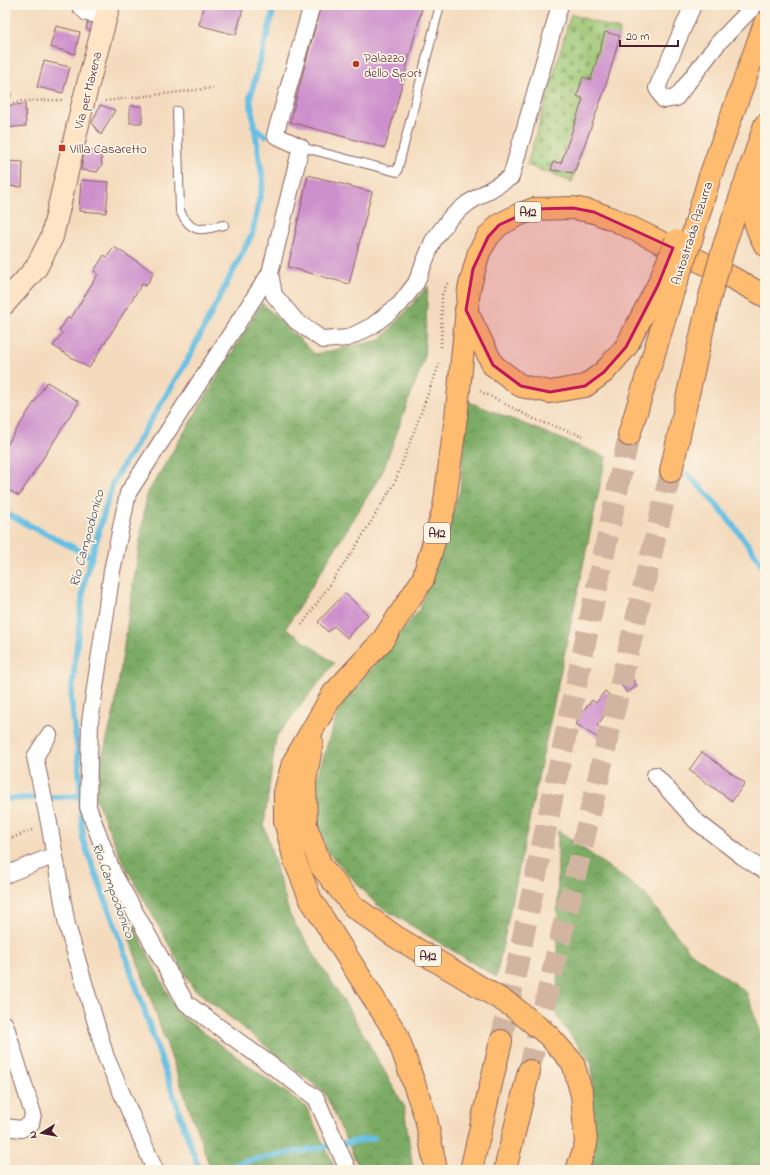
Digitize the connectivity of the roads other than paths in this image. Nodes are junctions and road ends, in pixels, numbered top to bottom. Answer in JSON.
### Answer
{"nodes":[{"id":1,"x":79,"y":5,"type":"edge"},
{"id":2,"x":312,"y":5,"type":"edge"},
{"id":3,"x":440,"y":5,"type":"edge"},
{"id":4,"x":560,"y":5,"type":"edge"},
{"id":5,"x":693,"y":5,"type":"edge"},
{"id":6,"x":755,"y":5,"type":"edge"},
{"id":7,"x":108,"y":10,"type":"edge"},
{"id":8,"x":765,"y":23,"type":"edge"},
{"id":9,"x":177,"y":111,"type":"dead end"},
{"id":10,"x":765,"y":125,"type":"edge"},
{"id":11,"x":301,"y":146,"type":"junction"},
{"id":12,"x":765,"y":155,"type":"edge"},
{"id":13,"x":746,"y":207,"type":"junction"},
{"id":14,"x":224,"y":225,"type":"dead end"},
{"id":15,"x":765,"y":245,"type":"edge"},
{"id":16,"x":270,"y":273,"type":"junction"},
{"id":17,"x":666,"y":288,"type":"junction"},
{"id":18,"x":765,"y":296,"type":"edge"},
{"id":19,"x":5,"y":303,"type":"edge"},
{"id":20,"x":466,"y":310,"type":"junction"},
{"id":21,"x":629,"y":435,"type":"tunnel mouth"},
{"id":22,"x":671,"y":471,"type":"tunnel mouth"},
{"id":23,"x":318,"y":720,"type":"junction"},
{"id":24,"x":49,"y":734,"type":"dead end"},
{"id":25,"x":655,"y":776,"type":"dead end"},
{"id":26,"x":55,"y":855,"type":"junction"},
{"id":27,"x":765,"y":871,"type":"edge"},
{"id":28,"x":5,"y":875,"type":"edge"},
{"id":29,"x":5,"y":1024,"type":"edge"},
{"id":30,"x":501,"y":1041,"type":"tunnel mouth"},
{"id":31,"x":529,"y":1071,"type":"tunnel mouth"},
{"id":32,"x":5,"y":1127,"type":"edge"},
{"id":33,"x":155,"y":1170,"type":"edge"},
{"id":34,"x":348,"y":1170,"type":"edge"},
{"id":35,"x":436,"y":1170,"type":"edge"},
{"id":36,"x":472,"y":1170,"type":"edge"},
{"id":37,"x":505,"y":1170,"type":"edge"},
{"id":38,"x":577,"y":1170,"type":"edge"}],
"edges":[{"from":1,"to":7,"type":"street"},
{"from":2,"to":11,"type":"street"},
{"from":3,"to":11,"type":"lane"},
{"from":4,"to":16,"type":"street"},
{"from":5,"to":6,"type":"street"},
{"from":7,"to":19,"type":"street","name":"Via per Maxena"},
{"from":8,"to":17,"type":"highway","bridge":true},
{"from":9,"to":14,"type":"lane"},
{"from":10,"to":13,"type":"highway"},
{"from":11,"to":16,"type":"street"},
{"from":12,"to":13,"type":"highway"},
{"from":13,"to":15,"type":"highway"},
{"from":13,"to":22,"type":"highway","bridge":true},
{"from":16,"to":34,"type":"street"},
{"from":17,"to":20,"type":"highway"},
{"from":17,"to":21,"type":"highway"},
{"from":18,"to":20,"type":"highway","number":"A12"},
{"from":20,"to":23,"type":"highway","number":"A12"},
{"from":23,"to":35,"type":"highway","number":"A12"},
{"from":23,"to":38,"type":"highway","number":"A12"},
{"from":24,"to":26,"type":"street"},
{"from":25,"to":27,"type":"street"},
{"from":26,"to":28,"type":"street"},
{"from":26,"to":33,"type":"street"},
{"from":29,"to":32,"type":"street"},
{"from":30,"to":36,"type":"highway"},
{"from":31,"to":37,"type":"highway"}]}
